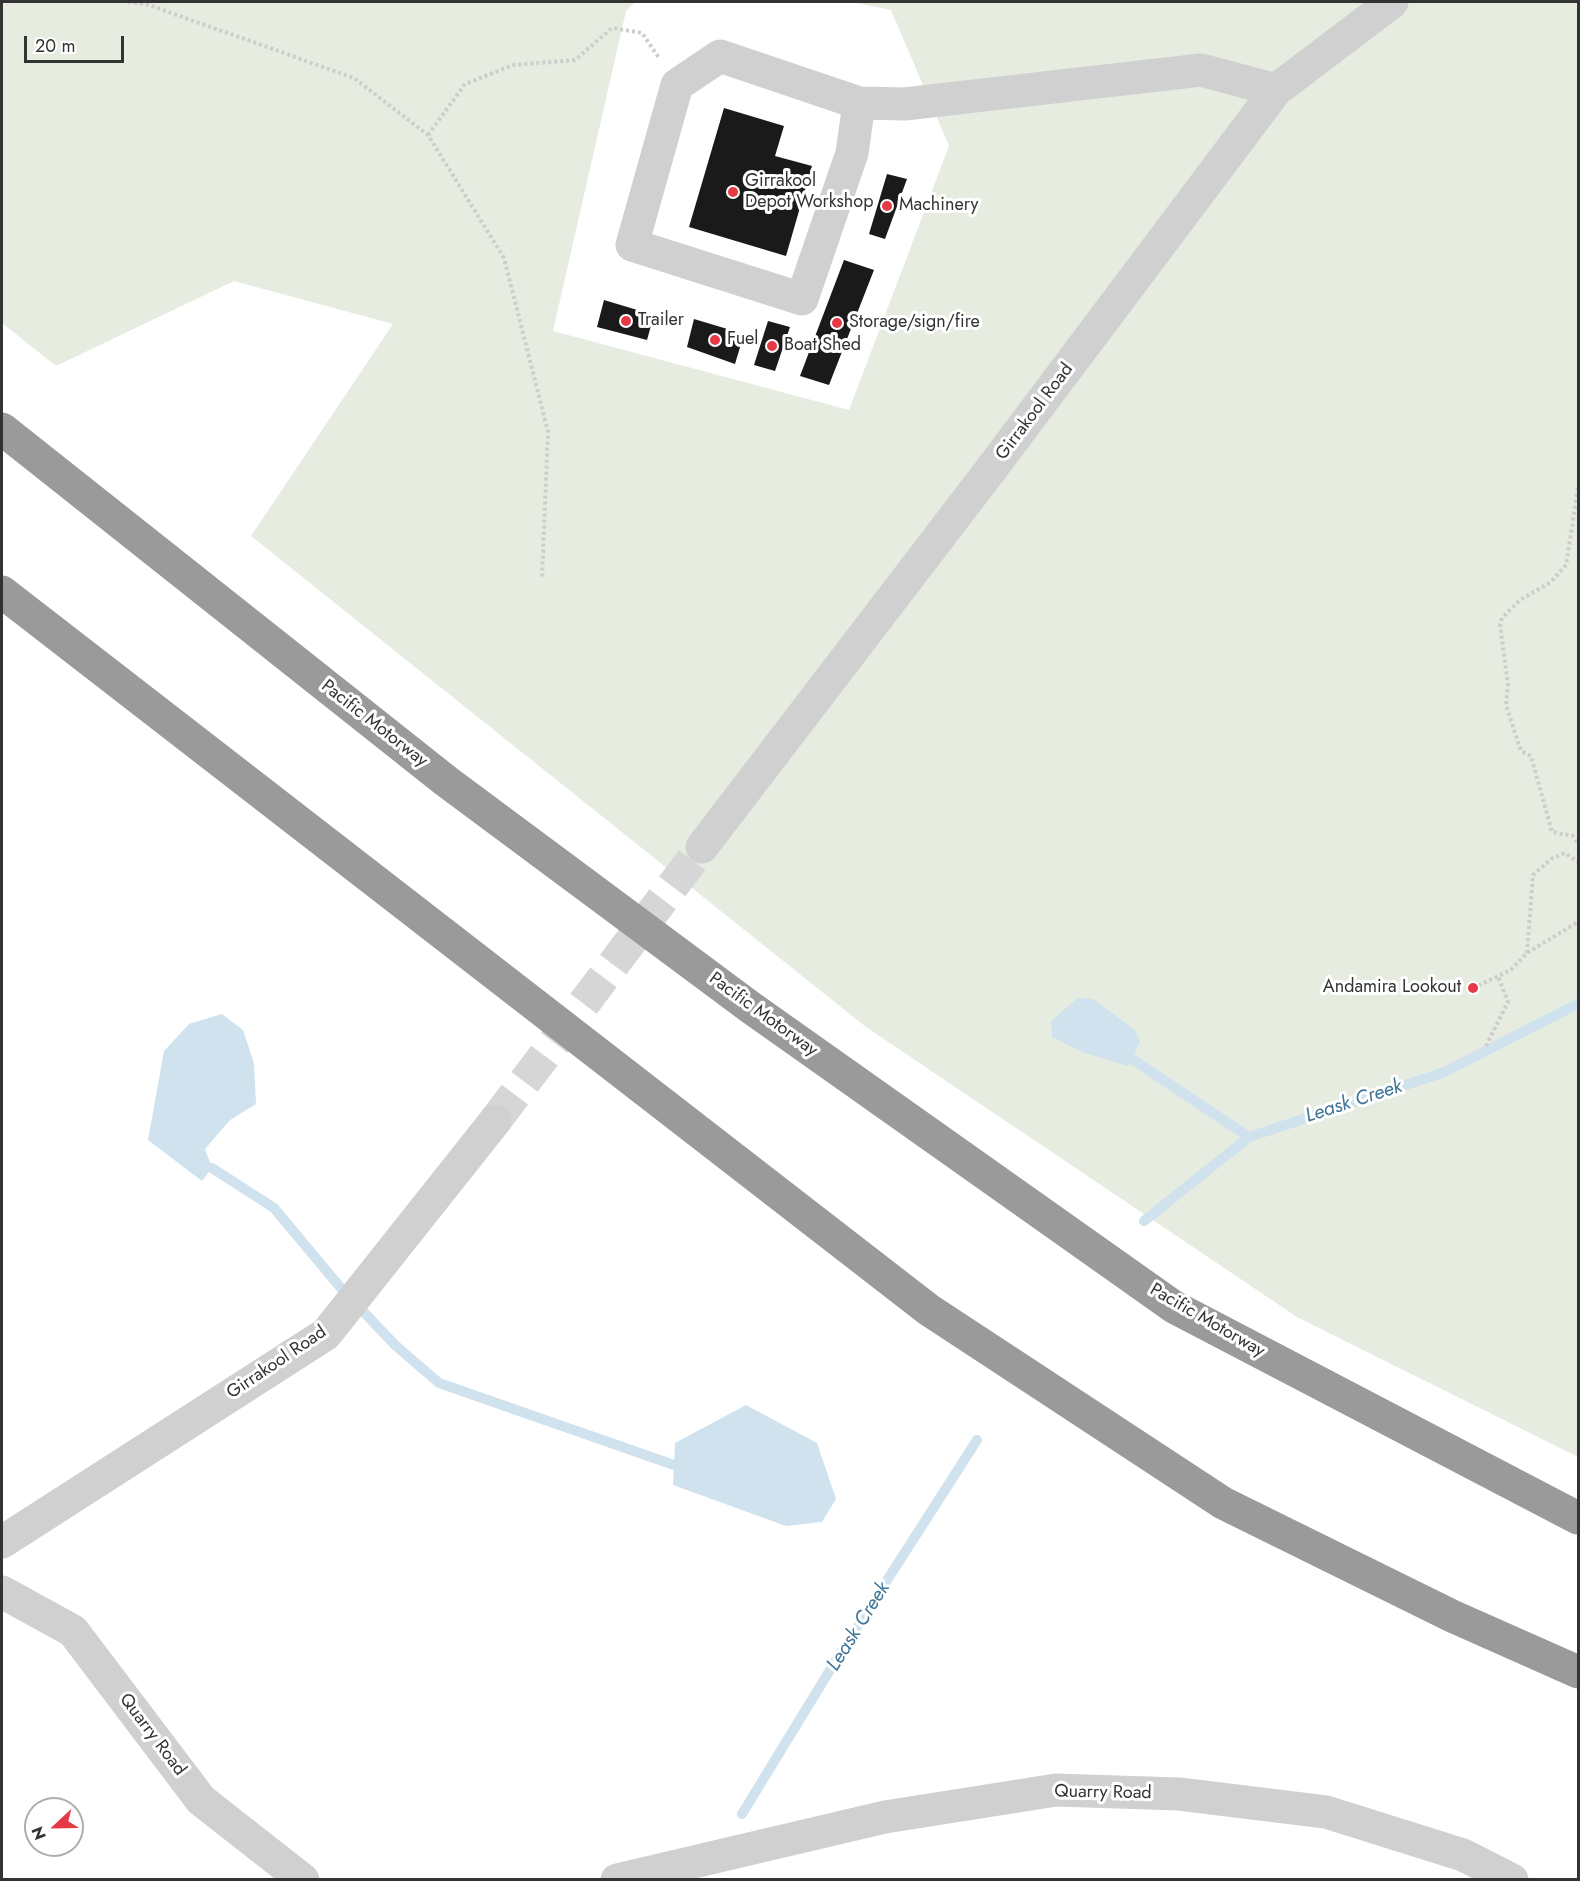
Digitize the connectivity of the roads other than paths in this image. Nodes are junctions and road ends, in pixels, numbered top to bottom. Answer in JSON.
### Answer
{"nodes":[{"id":1,"x":1392,"y":2,"type":"edge"},
{"id":2,"x":1276,"y":90,"type":"junction"},
{"id":3,"x":859,"y":102,"type":"junction"},
{"id":4,"x":2,"y":429,"type":"edge"},
{"id":5,"x":2,"y":592,"type":"edge"},
{"id":6,"x":702,"y":847,"type":"tunnel mouth"},
{"id":7,"x":495,"y":1121,"type":"tunnel mouth"},
{"id":8,"x":1578,"y":1518,"type":"edge"},
{"id":9,"x":2,"y":1542,"type":"edge"},
{"id":10,"x":2,"y":1592,"type":"edge"},
{"id":11,"x":1578,"y":1672,"type":"edge"},
{"id":12,"x":303,"y":1880,"type":"edge"},
{"id":13,"x":617,"y":1880,"type":"edge"},
{"id":14,"x":1512,"y":1880,"type":"edge"}],
"edges":[{"from":1,"to":2,"type":"street","name":"Girrakool Road"},
{"from":2,"to":3,"type":"street"},
{"from":2,"to":6,"type":"street","name":"Girrakool Road"},
{"from":3,"to":3,"type":"street"},
{"from":4,"to":8,"type":"highway","name":"Pacific Motorway"},
{"from":5,"to":11,"type":"highway"},
{"from":7,"to":9,"type":"street","name":"Girrakool Road"},
{"from":10,"to":12,"type":"street","name":"Quarry Road"},
{"from":13,"to":14,"type":"street","name":"Quarry Road"}]}
